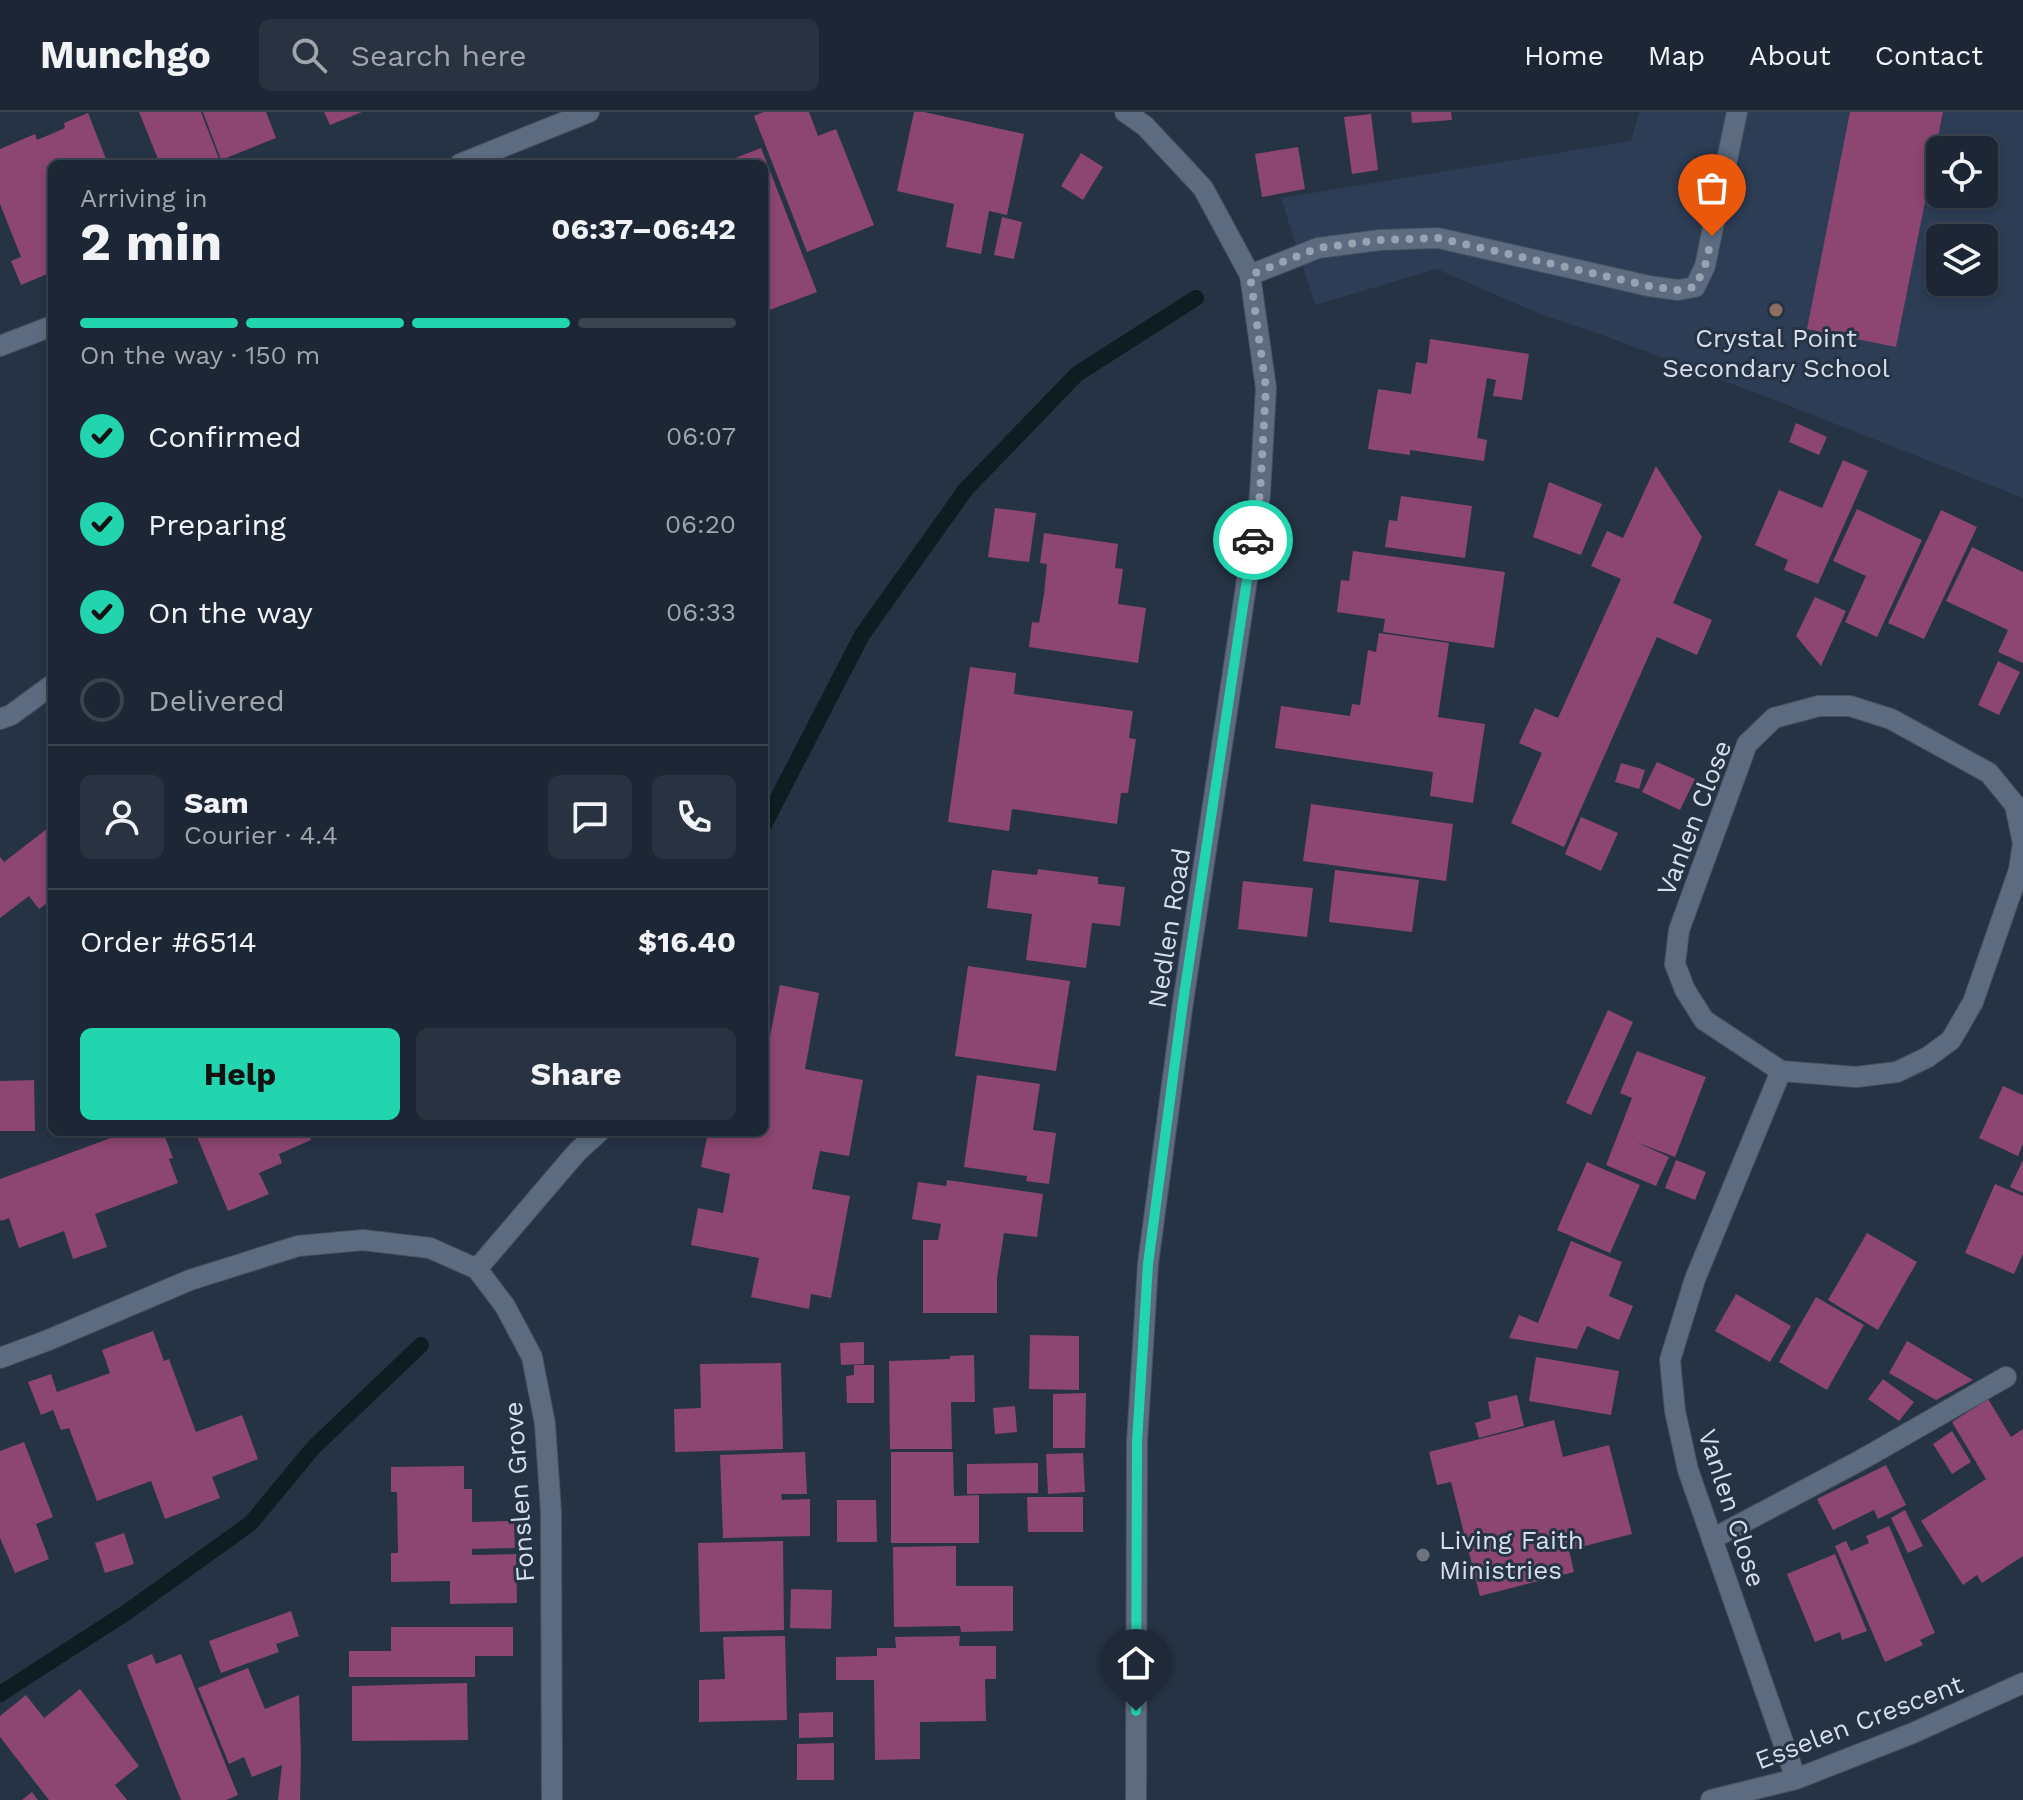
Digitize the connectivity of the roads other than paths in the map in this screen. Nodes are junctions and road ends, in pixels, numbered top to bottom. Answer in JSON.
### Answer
{"nodes":[{"id":1,"x":589,"y":112,"type":"edge"},
{"id":2,"x":1125,"y":112,"type":"edge"},
{"id":3,"x":1737,"y":112,"type":"edge"},
{"id":4,"x":470,"y":160,"type":"edge"},
{"id":5,"x":1250,"y":275,"type":"junction"},
{"id":6,"x":48,"y":328,"type":"edge"},
{"id":7,"x":0,"y":346,"type":"edge"},
{"id":8,"x":48,"y":688,"type":"edge"},
{"id":9,"x":0,"y":719,"type":"edge"},
{"id":10,"x":1781,"y":1071,"type":"junction"},
{"id":11,"x":595,"y":1136,"type":"edge"},
{"id":12,"x":477,"y":1269,"type":"junction"},
{"id":13,"x":0,"y":1358,"type":"edge"},
{"id":14,"x":2006,"y":1377,"type":"dead end"},
{"id":15,"x":1712,"y":1539,"type":"junction"},
{"id":16,"x":2023,"y":1683,"type":"edge"},
{"id":17,"x":1796,"y":1779,"type":"junction"},
{"id":18,"x":552,"y":1800,"type":"edge"},
{"id":19,"x":1136,"y":1800,"type":"edge"},
{"id":20,"x":1711,"y":1800,"type":"edge"}],
"edges":[{"from":1,"to":4,"type":"street"},
{"from":2,"to":5,"type":"street","name":"Nedlen Road"},
{"from":3,"to":5,"type":"street"},
{"from":5,"to":19,"type":"street","name":"Nedlen Road"},
{"from":6,"to":7,"type":"street"},
{"from":8,"to":9,"type":"street"},
{"from":10,"to":10,"type":"street","name":"Vanlen Close"},
{"from":10,"to":15,"type":"street","name":"Vanlen Close"},
{"from":11,"to":12,"type":"street"},
{"from":12,"to":13,"type":"street","name":"Fonslen Grove"},
{"from":12,"to":18,"type":"street","name":"Fonslen Grove"},
{"from":14,"to":15,"type":"street"},
{"from":15,"to":17,"type":"street","name":"Vanlen Close"},
{"from":16,"to":17,"type":"street","name":"Esselen Crescent"},
{"from":17,"to":20,"type":"street","name":"Esselen Crescent"}]}
